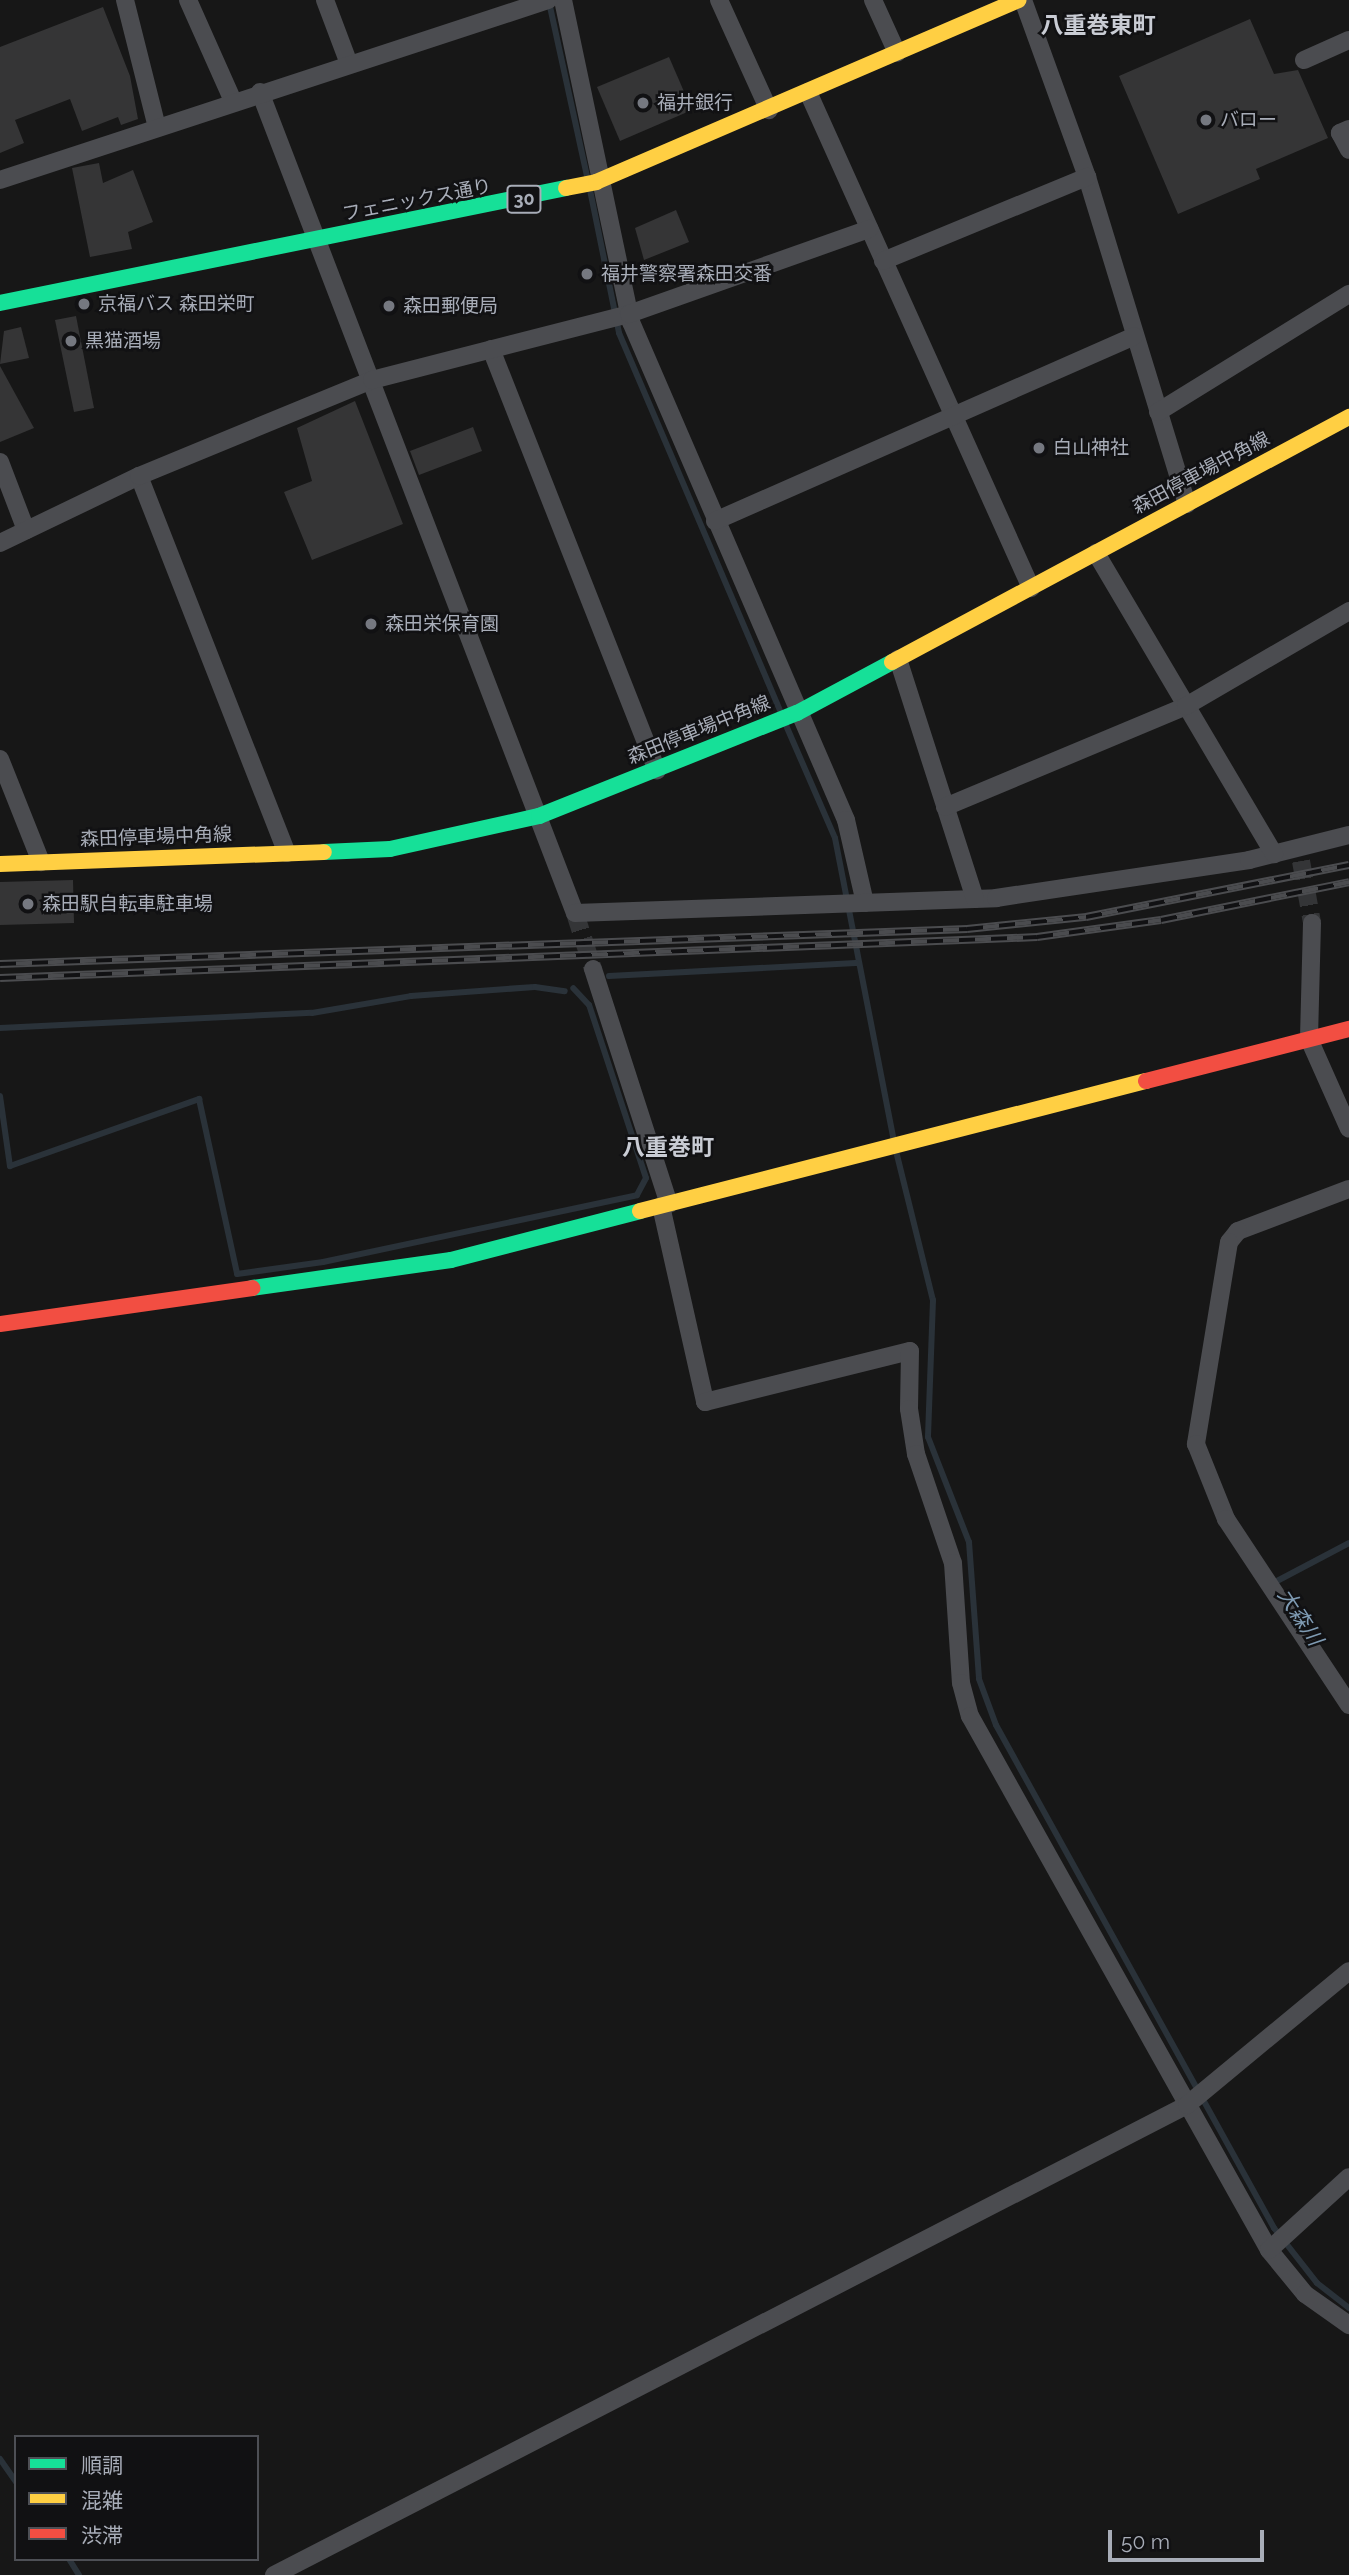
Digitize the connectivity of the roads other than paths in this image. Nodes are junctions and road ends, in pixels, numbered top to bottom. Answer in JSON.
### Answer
{"nodes":[{"id":1,"x":125,"y":0,"type":"edge"},
{"id":2,"x":188,"y":0,"type":"edge"},
{"id":3,"x":325,"y":0,"type":"edge"},
{"id":4,"x":548,"y":0,"type":"edge"},
{"id":5,"x":563,"y":0,"type":"edge"},
{"id":6,"x":719,"y":0,"type":"edge"},
{"id":7,"x":873,"y":0,"type":"edge"},
{"id":8,"x":1020,"y":0,"type":"edge"},
{"id":9,"x":1349,"y":40,"type":"edge"},
{"id":10,"x":897,"y":53,"type":"junction"},
{"id":11,"x":1304,"y":60,"type":"dead end"},
{"id":12,"x":349,"y":64,"type":"junction"},
{"id":13,"x":260,"y":92,"type":"junction"},
{"id":14,"x":808,"y":92,"type":"junction"},
{"id":15,"x":233,"y":101,"type":"junction"},
{"id":16,"x":769,"y":110,"type":"junction"},
{"id":17,"x":157,"y":127,"type":"junction"},
{"id":18,"x":1349,"y":129,"type":"edge"},
{"id":19,"x":1349,"y":150,"type":"edge"},
{"id":20,"x":1087,"y":177,"type":"junction"},
{"id":21,"x":0,"y":180,"type":"edge"},
{"id":22,"x":603,"y":180,"type":"junction"},
{"id":23,"x":869,"y":229,"type":"junction"},
{"id":24,"x":319,"y":241,"type":"junction"},
{"id":25,"x":883,"y":261,"type":"junction"},
{"id":26,"x":1349,"y":294,"type":"edge"},
{"id":27,"x":0,"y":303,"type":"edge"},
{"id":28,"x":629,"y":314,"type":"junction"},
{"id":29,"x":1134,"y":336,"type":"junction"},
{"id":30,"x":491,"y":349,"type":"junction"},
{"id":31,"x":372,"y":380,"type":"junction"},
{"id":32,"x":1158,"y":412,"type":"junction"},
{"id":33,"x":951,"y":413,"type":"junction"},
{"id":34,"x":1349,"y":417,"type":"edge"},
{"id":35,"x":0,"y":462,"type":"edge"},
{"id":36,"x":139,"y":476,"type":"junction"},
{"id":37,"x":1187,"y":504,"type":"junction"},
{"id":38,"x":715,"y":521,"type":"junction"},
{"id":39,"x":26,"y":530,"type":"junction"},
{"id":40,"x":0,"y":543,"type":"edge"},
{"id":41,"x":1096,"y":553,"type":"junction"},
{"id":42,"x":1031,"y":587,"type":"junction"},
{"id":43,"x":1349,"y":611,"type":"edge"},
{"id":44,"x":898,"y":659,"type":"junction"},
{"id":45,"x":1186,"y":706,"type":"junction"},
{"id":46,"x":793,"y":715,"type":"junction"},
{"id":47,"x":0,"y":758,"type":"edge"},
{"id":48,"x":657,"y":771,"type":"junction"},
{"id":49,"x":945,"y":807,"type":"junction"},
{"id":50,"x":540,"y":816,"type":"junction"},
{"id":51,"x":1349,"y":835,"type":"edge"},
{"id":52,"x":287,"y":853,"type":"junction"},
{"id":53,"x":1274,"y":854,"type":"junction"},
{"id":54,"x":41,"y":862,"type":"junction"},
{"id":55,"x":0,"y":864,"type":"edge"},
{"id":56,"x":975,"y":899,"type":"junction"},
{"id":57,"x":865,"y":903,"type":"junction"},
{"id":58,"x":1312,"y":923,"type":"tunnel mouth"},
{"id":59,"x":593,"y":969,"type":"tunnel mouth"},
{"id":60,"x":1349,"y":1029,"type":"edge"},
{"id":61,"x":1309,"y":1039,"type":"junction"},
{"id":62,"x":1349,"y":1129,"type":"edge"},
{"id":63,"x":1349,"y":1189,"type":"edge"},
{"id":64,"x":665,"y":1205,"type":"junction"},
{"id":65,"x":0,"y":1324,"type":"edge"},
{"id":66,"x":1349,"y":1705,"type":"edge"},
{"id":67,"x":1349,"y":1971,"type":"edge"},
{"id":68,"x":1196,"y":2100,"type":"junction"},
{"id":69,"x":1349,"y":2177,"type":"edge"},
{"id":70,"x":1277,"y":2243,"type":"junction"},
{"id":71,"x":1349,"y":2325,"type":"edge"},
{"id":72,"x":274,"y":2575,"type":"edge"}],
"edges":[{"from":1,"to":17,"type":"street"},
{"from":2,"to":15,"type":"street"},
{"from":3,"to":12,"type":"street"},
{"from":4,"to":12,"type":"street"},
{"from":5,"to":22,"type":"street"},
{"from":6,"to":16,"type":"street"},
{"from":7,"to":10,"type":"street"},
{"from":8,"to":10,"type":"main road","name":"フェニックス通り","number":"30"},
{"from":8,"to":20,"type":"street"},
{"from":9,"to":11,"type":"street"},
{"from":10,"to":14,"type":"main road","name":"フェニックス通り","number":"30"},
{"from":12,"to":13,"type":"street"},
{"from":13,"to":15,"type":"street"},
{"from":13,"to":24,"type":"street"},
{"from":14,"to":16,"type":"main road","name":"フェニックス通り","number":"30"},
{"from":14,"to":23,"type":"street"},
{"from":15,"to":17,"type":"street"},
{"from":16,"to":22,"type":"main road","name":"フェニックス通り","number":"30"},
{"from":17,"to":21,"type":"street"},
{"from":18,"to":19,"type":"street"},
{"from":20,"to":25,"type":"street"},
{"from":20,"to":29,"type":"street"},
{"from":22,"to":24,"type":"main road","name":"フェニックス通り","number":"30"},
{"from":22,"to":28,"type":"street"},
{"from":23,"to":25,"type":"street"},
{"from":23,"to":28,"type":"street"},
{"from":24,"to":27,"type":"main road","name":"フェニックス通り","number":"30"},
{"from":24,"to":31,"type":"street"},
{"from":25,"to":33,"type":"street"},
{"from":26,"to":32,"type":"street"},
{"from":28,"to":30,"type":"street"},
{"from":28,"to":38,"type":"street"},
{"from":29,"to":32,"type":"street"},
{"from":29,"to":33,"type":"street"},
{"from":30,"to":31,"type":"street"},
{"from":30,"to":48,"type":"street"},
{"from":31,"to":36,"type":"street"},
{"from":31,"to":50,"type":"street"},
{"from":32,"to":37,"type":"street"},
{"from":33,"to":38,"type":"street"},
{"from":33,"to":42,"type":"street"},
{"from":34,"to":37,"type":"main road","name":"森田停車場中角線"},
{"from":35,"to":39,"type":"street"},
{"from":36,"to":39,"type":"street"},
{"from":36,"to":52,"type":"street"},
{"from":37,"to":41,"type":"main road","name":"森田停車場中角線"},
{"from":38,"to":46,"type":"street"},
{"from":39,"to":40,"type":"street"},
{"from":41,"to":42,"type":"main road","name":"森田停車場中角線"},
{"from":41,"to":45,"type":"street"},
{"from":42,"to":44,"type":"main road","name":"森田停車場中角線"},
{"from":43,"to":45,"type":"street"},
{"from":44,"to":46,"type":"main road","name":"森田停車場中角線"},
{"from":44,"to":49,"type":"street"},
{"from":45,"to":49,"type":"street"},
{"from":45,"to":53,"type":"street"},
{"from":46,"to":48,"type":"main road","name":"森田停車場中角線"},
{"from":46,"to":57,"type":"street"},
{"from":47,"to":54,"type":"street"},
{"from":48,"to":50,"type":"main road","name":"森田停車場中角線"},
{"from":49,"to":56,"type":"street"},
{"from":50,"to":52,"type":"main road","name":"森田停車場中角線"},
{"from":50,"to":57,"type":"street"},
{"from":51,"to":53,"type":"street"},
{"from":52,"to":54,"type":"main road","name":"森田停車場中角線"},
{"from":53,"to":56,"type":"street"},
{"from":54,"to":55,"type":"main road","name":"森田停車場中角線"},
{"from":56,"to":57,"type":"street"},
{"from":58,"to":61,"type":"street"},
{"from":59,"to":64,"type":"street"},
{"from":60,"to":61,"type":"main road"},
{"from":61,"to":62,"type":"street"},
{"from":61,"to":64,"type":"main road"},
{"from":63,"to":66,"type":"street"},
{"from":64,"to":65,"type":"main road"},
{"from":64,"to":68,"type":"street"},
{"from":67,"to":68,"type":"street"},
{"from":68,"to":70,"type":"street"},
{"from":68,"to":72,"type":"street"},
{"from":69,"to":70,"type":"street"},
{"from":70,"to":71,"type":"street"}]}
